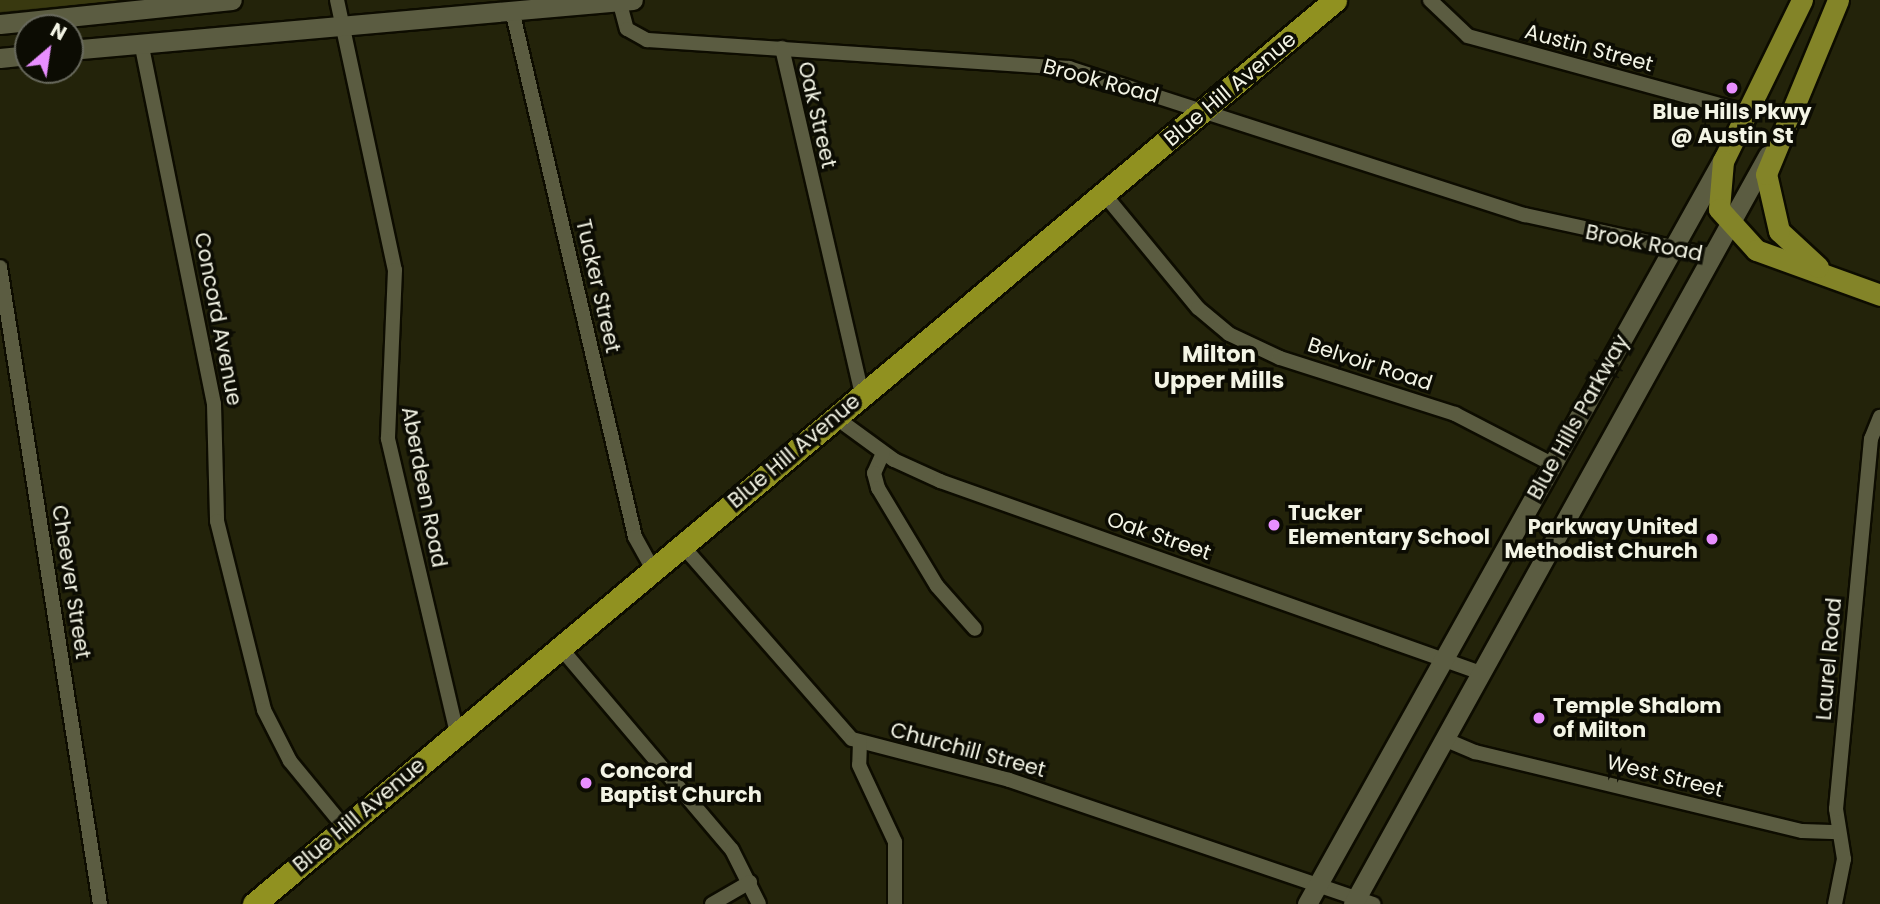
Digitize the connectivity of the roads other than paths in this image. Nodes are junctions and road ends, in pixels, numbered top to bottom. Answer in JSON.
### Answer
{"nodes":[{"id":1,"x":232,"y":0,"type":"edge"},
{"id":2,"x":337,"y":0,"type":"edge"},
{"id":3,"x":1335,"y":0,"type":"edge"},
{"id":4,"x":1430,"y":0,"type":"edge"},
{"id":5,"x":1802,"y":0,"type":"edge"},
{"id":6,"x":1838,"y":0,"type":"edge"},
{"id":7,"x":623,"y":1,"type":"edge"},
{"id":8,"x":512,"y":10,"type":"junction"},
{"id":9,"x":339,"y":23,"type":"junction"},
{"id":10,"x":0,"y":24,"type":"edge"},
{"id":11,"x":141,"y":42,"type":"junction"},
{"id":12,"x":84,"y":48,"type":"edge"},
{"id":13,"x":782,"y":48,"type":"junction"},
{"id":14,"x":1204,"y":110,"type":"junction"},
{"id":15,"x":1750,"y":113,"type":"junction"},
{"id":16,"x":1728,"y":150,"type":"junction"},
{"id":17,"x":1771,"y":150,"type":"junction"},
{"id":18,"x":1104,"y":194,"type":"junction"},
{"id":19,"x":1729,"y":227,"type":"junction"},
{"id":20,"x":1671,"y":250,"type":"junction"},
{"id":21,"x":1713,"y":256,"type":"junction"},
{"id":22,"x":0,"y":267,"type":"edge"},
{"id":23,"x":1847,"y":284,"type":"junction"},
{"id":24,"x":1880,"y":295,"type":"edge"},
{"id":25,"x":862,"y":394,"type":"junction"},
{"id":26,"x":835,"y":417,"type":"junction"},
{"id":27,"x":1880,"y":417,"type":"edge"},
{"id":28,"x":883,"y":453,"type":"junction"},
{"id":29,"x":1552,"y":464,"type":"junction"},
{"id":30,"x":681,"y":544,"type":"junction"},
{"id":31,"x":652,"y":568,"type":"junction"},
{"id":32,"x":975,"y":629,"type":"dead end"},
{"id":33,"x":559,"y":646,"type":"junction"},
{"id":34,"x":1446,"y":656,"type":"junction"},
{"id":35,"x":1481,"y":673,"type":"junction"},
{"id":36,"x":457,"y":733,"type":"junction"},
{"id":37,"x":1444,"y":739,"type":"junction"},
{"id":38,"x":860,"y":742,"type":"junction"},
{"id":39,"x":345,"y":828,"type":"junction"},
{"id":40,"x":1839,"y":832,"type":"junction"},
{"id":41,"x":750,"y":882,"type":"junction"},
{"id":42,"x":1317,"y":885,"type":"junction"},
{"id":43,"x":1361,"y":902,"type":"edge"},
{"id":44,"x":100,"y":904,"type":"edge"},
{"id":45,"x":254,"y":904,"type":"edge"},
{"id":46,"x":712,"y":904,"type":"edge"},
{"id":47,"x":759,"y":904,"type":"edge"},
{"id":48,"x":895,"y":904,"type":"edge"},
{"id":49,"x":1307,"y":904,"type":"edge"},
{"id":50,"x":1835,"y":904,"type":"edge"}],
"edges":[{"from":1,"to":10,"type":"main road"},
{"from":2,"to":9,"type":"street","name":"Aberdeen Road"},
{"from":3,"to":14,"type":"highway","name":"Blue Hill Avenue"},
{"from":4,"to":15,"type":"street","name":"Austin Street"},
{"from":5,"to":15,"type":"main road","name":"Blue Hills Parkway"},
{"from":6,"to":17,"type":"main road","name":"Blue Hills Parkway"},
{"from":7,"to":8,"type":"main road"},
{"from":7,"to":13,"type":"street","name":"Brook Road"},
{"from":8,"to":9,"type":"main road"},
{"from":8,"to":31,"type":"street","name":"Tucker Street"},
{"from":9,"to":11,"type":"main road"},
{"from":9,"to":36,"type":"street","name":"Aberdeen Road"},
{"from":11,"to":12,"type":"main road"},
{"from":11,"to":39,"type":"street","name":"Concord Avenue"},
{"from":13,"to":14,"type":"street","name":"Brook Road"},
{"from":13,"to":25,"type":"street","name":"Oak Street"},
{"from":14,"to":18,"type":"highway","name":"Blue Hill Avenue"},
{"from":14,"to":20,"type":"street","name":"Brook Road"},
{"from":15,"to":16,"type":"main road","name":"Blue Hills Parkway"},
{"from":16,"to":19,"type":"main road","name":"Brook Road"},
{"from":16,"to":20,"type":"main road","name":"Blue Hills Parkway"},
{"from":17,"to":19,"type":"main road","name":"Blue Hills Parkway"},
{"from":17,"to":23,"type":"main road","name":"Brook Road"},
{"from":18,"to":25,"type":"highway","name":"Blue Hill Avenue"},
{"from":18,"to":29,"type":"street","name":"Belvoir Road"},
{"from":19,"to":21,"type":"main road","name":"Blue Hills Parkway"},
{"from":19,"to":23,"type":"main road","name":"Brook Road"},
{"from":20,"to":21,"type":"street","name":"Brook Road"},
{"from":20,"to":29,"type":"main road","name":"Blue Hills Parkway"},
{"from":21,"to":35,"type":"main road","name":"Blue Hills Parkway"},
{"from":22,"to":44,"type":"street","name":"Cheever Street"},
{"from":23,"to":24,"type":"main road","name":"Brook Road"},
{"from":25,"to":26,"type":"highway","name":"Blue Hill Avenue"},
{"from":26,"to":28,"type":"street","name":"Oak Street"},
{"from":26,"to":30,"type":"highway","name":"Blue Hill Avenue"},
{"from":27,"to":40,"type":"street","name":"Laurel Road"},
{"from":28,"to":32,"type":"street"},
{"from":28,"to":34,"type":"street","name":"Oak Street"},
{"from":29,"to":34,"type":"main road","name":"Blue Hills Parkway"},
{"from":30,"to":31,"type":"highway","name":"Blue Hill Avenue"},
{"from":30,"to":38,"type":"street","name":"Churchill Street"},
{"from":31,"to":33,"type":"highway","name":"Blue Hill Avenue"},
{"from":33,"to":36,"type":"highway","name":"Blue Hill Avenue"},
{"from":33,"to":41,"type":"street"},
{"from":34,"to":35,"type":"street","name":"Oak Street"},
{"from":34,"to":42,"type":"main road","name":"Blue Hills Parkway"},
{"from":35,"to":37,"type":"main road","name":"Blue Hills Parkway"},
{"from":36,"to":39,"type":"highway","name":"Blue Hill Avenue"},
{"from":37,"to":40,"type":"street","name":"West Street"},
{"from":37,"to":43,"type":"main road","name":"Blue Hills Parkway"},
{"from":38,"to":42,"type":"street","name":"Churchill Street"},
{"from":38,"to":48,"type":"street"},
{"from":39,"to":45,"type":"highway","name":"Blue Hill Avenue"},
{"from":40,"to":50,"type":"street","name":"Laurel Road"},
{"from":41,"to":46,"type":"street"},
{"from":41,"to":47,"type":"street"},
{"from":42,"to":43,"type":"street","name":"Churchill Street"},
{"from":42,"to":49,"type":"main road","name":"Blue Hills Parkway"}]}
